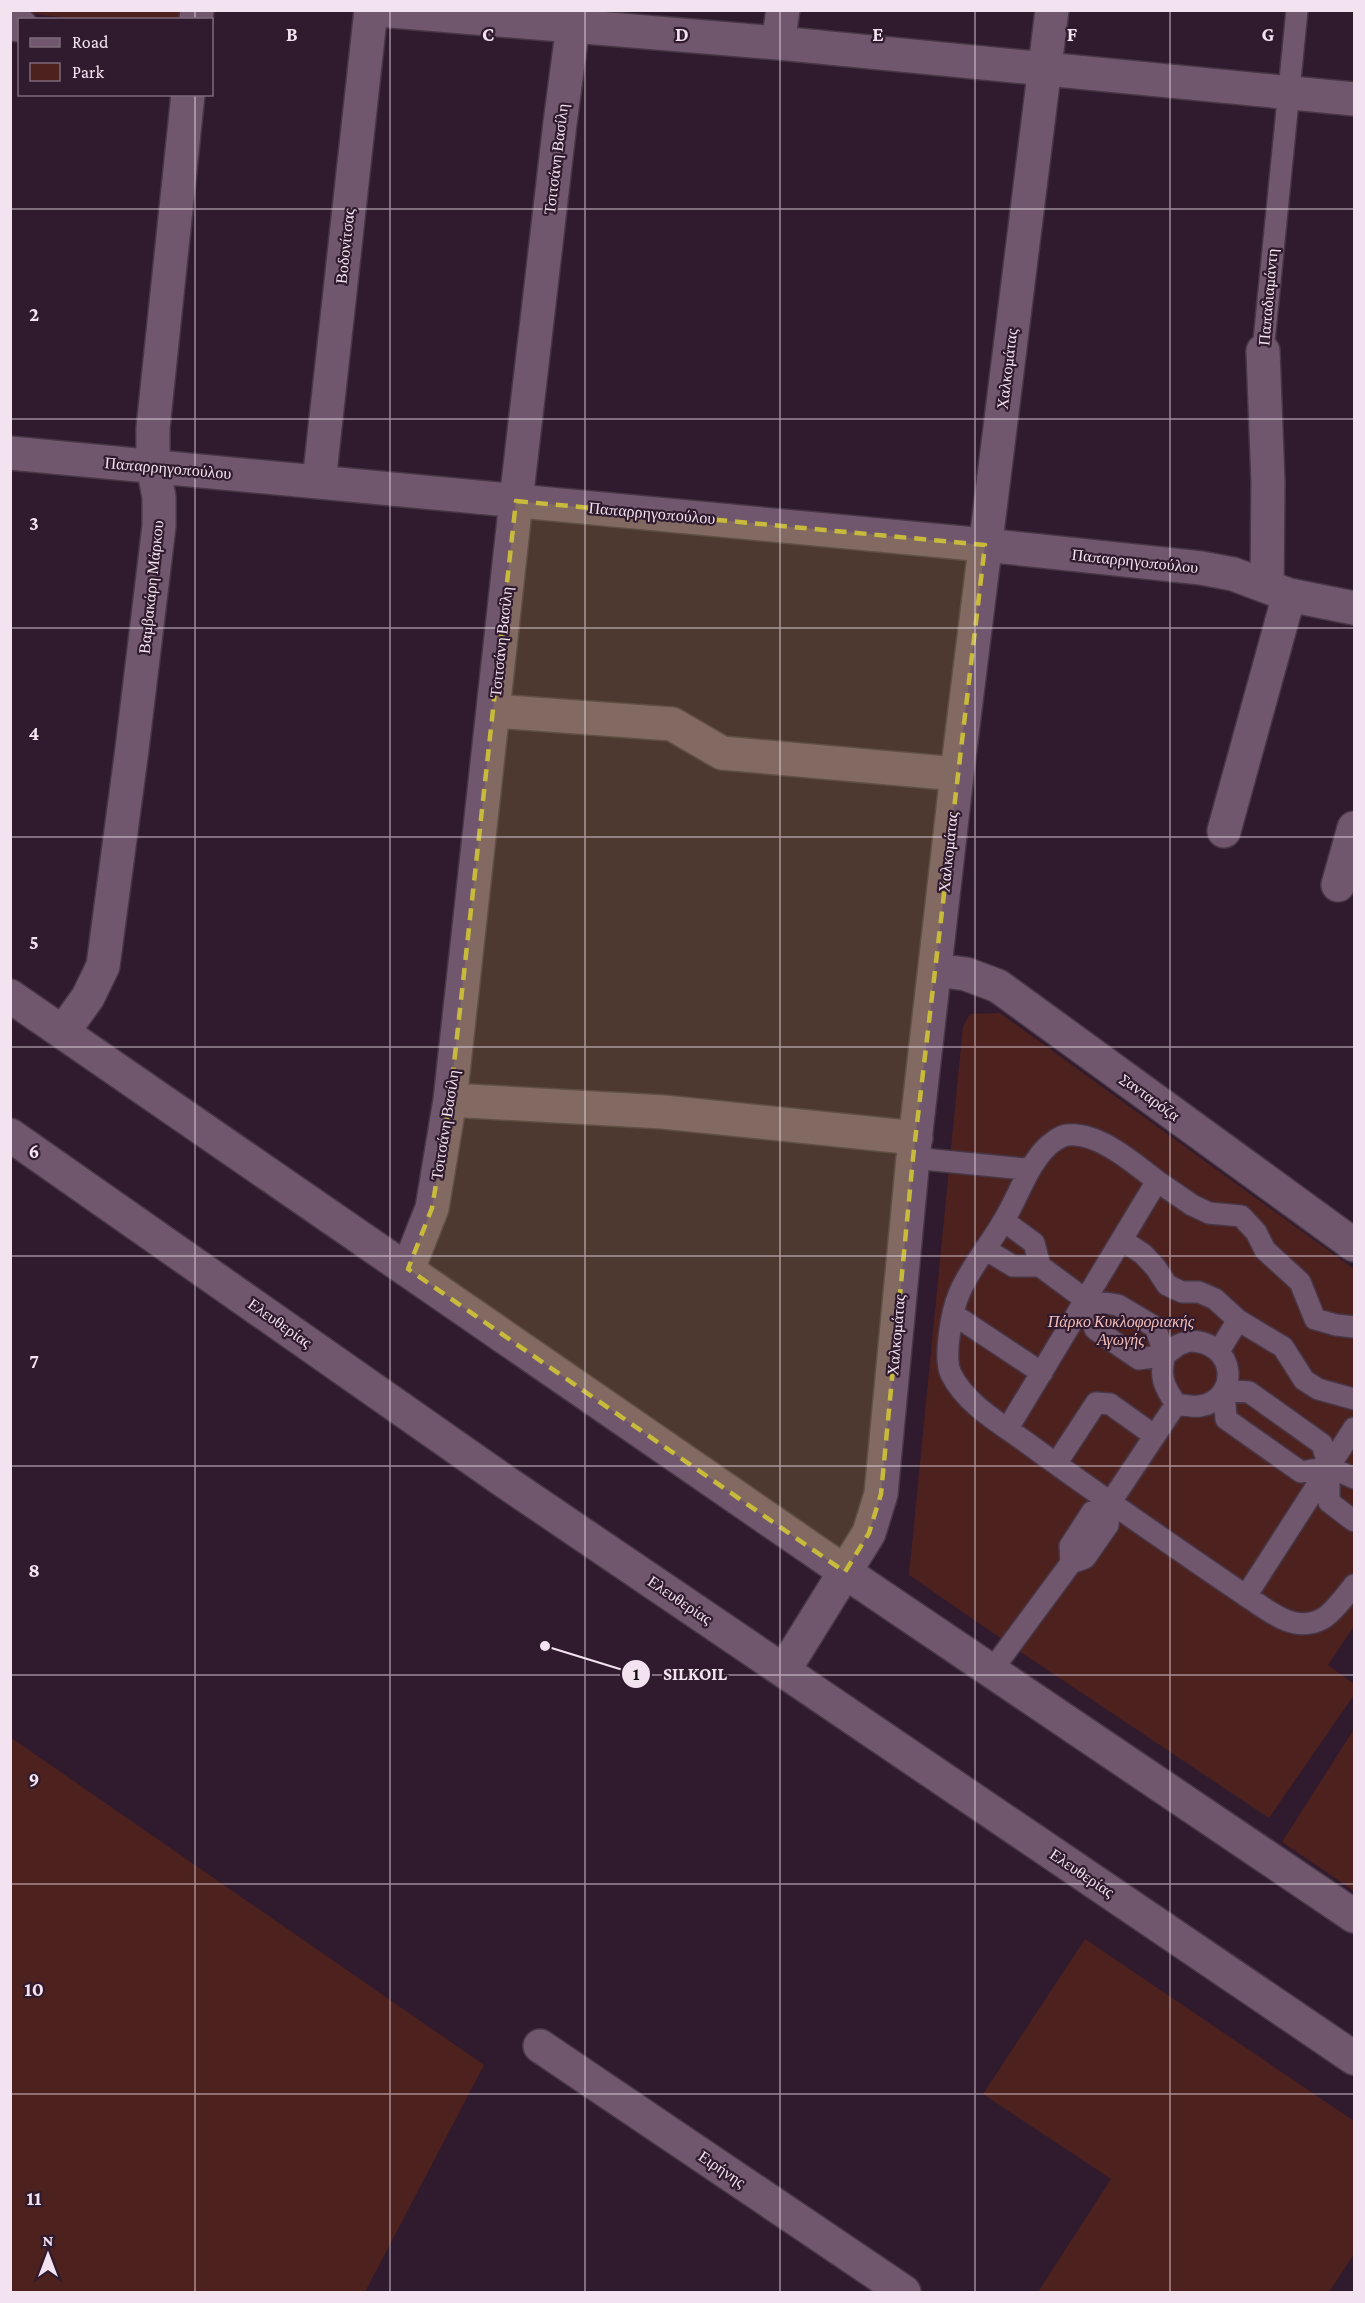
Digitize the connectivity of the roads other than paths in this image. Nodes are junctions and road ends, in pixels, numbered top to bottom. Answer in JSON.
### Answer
{"nodes":[{"id":1,"x":371,"y":10,"type":"edge"},
{"id":2,"x":379,"y":10,"type":"edge"},
{"id":3,"x":783,"y":10,"type":"edge"},
{"id":4,"x":1052,"y":10,"type":"edge"},
{"id":5,"x":1297,"y":10,"type":"edge"},
{"id":6,"x":574,"y":19,"type":"edge"},
{"id":7,"x":778,"y":44,"type":"junction"},
{"id":8,"x":1044,"y":70,"type":"junction"},
{"id":9,"x":1287,"y":93,"type":"junction"},
{"id":10,"x":188,"y":96,"type":"edge"},
{"id":11,"x":1354,"y":99,"type":"edge"},
{"id":12,"x":1263,"y":351,"type":"joint"},
{"id":13,"x":10,"y":453,"type":"edge"},
{"id":14,"x":153,"y":466,"type":"junction"},
{"id":15,"x":319,"y":482,"type":"junction"},
{"id":16,"x":516,"y":501,"type":"junction"},
{"id":17,"x":985,"y":545,"type":"junction"},
{"id":18,"x":1278,"y":590,"type":"junction"},
{"id":19,"x":1354,"y":608,"type":"edge"},
{"id":20,"x":494,"y":711,"type":"junction"},
{"id":21,"x":957,"y":774,"type":"junction"},
{"id":22,"x":1354,"y":828,"type":"edge"},
{"id":23,"x":1224,"y":831,"type":"dead end"},
{"id":24,"x":1338,"y":885,"type":"dead end"},
{"id":25,"x":935,"y":970,"type":"junction"},
{"id":26,"x":10,"y":996,"type":"edge"},
{"id":27,"x":63,"y":1032,"type":"junction"},
{"id":28,"x":450,"y":1100,"type":"junction"},
{"id":29,"x":10,"y":1135,"type":"edge"},
{"id":30,"x":914,"y":1148,"type":"junction"},
{"id":31,"x":1032,"y":1166,"type":"junction"},
{"id":32,"x":1157,"y":1181,"type":"junction"},
{"id":33,"x":1004,"y":1221,"type":"junction"},
{"id":34,"x":1122,"y":1240,"type":"junction"},
{"id":35,"x":1354,"y":1245,"type":"edge"},
{"id":36,"x":985,"y":1249,"type":"junction"},
{"id":37,"x":1040,"y":1266,"type":"junction"},
{"id":38,"x":408,"y":1269,"type":"junction"},
{"id":39,"x":1086,"y":1300,"type":"junction"},
{"id":40,"x":953,"y":1314,"type":"junction"},
{"id":41,"x":1238,"y":1320,"type":"junction"},
{"id":42,"x":1354,"y":1327,"type":"edge"},
{"id":43,"x":1219,"y":1351,"type":"junction"},
{"id":44,"x":1165,"y":1355,"type":"junction"},
{"id":45,"x":1042,"y":1373,"type":"junction"},
{"id":46,"x":1224,"y":1390,"type":"junction"},
{"id":47,"x":1354,"y":1399,"type":"edge"},
{"id":48,"x":1176,"y":1404,"type":"junction"},
{"id":49,"x":1008,"y":1428,"type":"junction"},
{"id":50,"x":1354,"y":1428,"type":"edge"},
{"id":51,"x":1155,"y":1436,"type":"junction"},
{"id":52,"x":1056,"y":1464,"type":"junction"},
{"id":53,"x":1329,"y":1467,"type":"junction"},
{"id":54,"x":1354,"y":1478,"type":"edge"},
{"id":55,"x":1110,"y":1503,"type":"junction"},
{"id":56,"x":1354,"y":1521,"type":"edge"},
{"id":57,"x":845,"y":1572,"type":"junction"},
{"id":58,"x":1354,"y":1585,"type":"edge"},
{"id":59,"x":1246,"y":1596,"type":"junction"},
{"id":60,"x":784,"y":1670,"type":"junction"},
{"id":61,"x":992,"y":1670,"type":"junction"},
{"id":62,"x":1354,"y":1916,"type":"edge"},
{"id":63,"x":540,"y":2046,"type":"dead end"},
{"id":64,"x":1354,"y":2058,"type":"edge"},
{"id":65,"x":903,"y":2292,"type":"edge"}],
"edges":[{"from":1,"to":15,"type":"street","name":"Βοδονίτσας"},
{"from":2,"to":6,"type":"street"},
{"from":3,"to":7,"type":"street"},
{"from":4,"to":8,"type":"street","name":"Χαλκομάτας"},
{"from":5,"to":9,"type":"lane","name":"Παπαδιαμάντη"},
{"from":6,"to":7,"type":"street"},
{"from":6,"to":16,"type":"street","name":"Τσιτσάνη Βασίλη"},
{"from":7,"to":8,"type":"street"},
{"from":8,"to":9,"type":"street"},
{"from":8,"to":17,"type":"street","name":"Χαλκομάτας"},
{"from":9,"to":11,"type":"street"},
{"from":9,"to":12,"type":"lane","name":"Παπαδιαμάντη"},
{"from":10,"to":14,"type":"street","name":"Βαμβακάρη Μάρκου"},
{"from":12,"to":18,"type":"street","name":"Παπαδιαμάντη"},
{"from":13,"to":14,"type":"street","name":"Παπαρρηγοπούλου"},
{"from":14,"to":15,"type":"street","name":"Παπαρρηγοπούλου"},
{"from":14,"to":27,"type":"street","name":"Βαμβακάρη Μάρκου"},
{"from":15,"to":16,"type":"street","name":"Παπαρρηγοπούλου"},
{"from":16,"to":17,"type":"street","name":"Παπαρρηγοπούλου"},
{"from":16,"to":20,"type":"street","name":"Τσιτσάνη Βασίλη"},
{"from":17,"to":18,"type":"street","name":"Παπαρρηγοπούλου"},
{"from":17,"to":21,"type":"street","name":"Χαλκομάτας"},
{"from":18,"to":19,"type":"street","name":"Παπαρρηγοπούλου"},
{"from":18,"to":23,"type":"street"},
{"from":20,"to":21,"type":"street"},
{"from":20,"to":28,"type":"street","name":"Τσιτσάνη Βασίλη"},
{"from":21,"to":25,"type":"street","name":"Χαλκομάτας"},
{"from":22,"to":24,"type":"street"},
{"from":25,"to":30,"type":"street","name":"Χαλκομάτας"},
{"from":25,"to":35,"type":"street","name":"Σανταρόζα"},
{"from":26,"to":27,"type":"street"},
{"from":27,"to":38,"type":"street"},
{"from":28,"to":30,"type":"street"},
{"from":28,"to":38,"type":"street","name":"Τσιτσάνη Βασίλη"},
{"from":29,"to":60,"type":"street","name":"Ελευθερίας"},
{"from":30,"to":31,"type":"lane"},
{"from":30,"to":57,"type":"street","name":"Χαλκομάτας"},
{"from":31,"to":32,"type":"lane"},
{"from":31,"to":33,"type":"lane"},
{"from":32,"to":34,"type":"lane"},
{"from":32,"to":42,"type":"lane"},
{"from":33,"to":36,"type":"lane"},
{"from":33,"to":37,"type":"lane"},
{"from":34,"to":39,"type":"lane"},
{"from":34,"to":41,"type":"lane"},
{"from":36,"to":37,"type":"lane"},
{"from":36,"to":40,"type":"lane"},
{"from":37,"to":39,"type":"lane"},
{"from":38,"to":57,"type":"street"},
{"from":39,"to":44,"type":"lane"},
{"from":39,"to":44,"type":"lane"},
{"from":39,"to":45,"type":"lane"},
{"from":40,"to":45,"type":"lane"},
{"from":40,"to":49,"type":"lane"},
{"from":41,"to":43,"type":"lane"},
{"from":41,"to":47,"type":"lane"},
{"from":43,"to":44,"type":"lane"},
{"from":43,"to":46,"type":"lane"},
{"from":44,"to":48,"type":"lane"},
{"from":45,"to":49,"type":"lane"},
{"from":46,"to":48,"type":"lane"},
{"from":46,"to":53,"type":"lane"},
{"from":46,"to":53,"type":"lane"},
{"from":48,"to":51,"type":"lane"},
{"from":49,"to":52,"type":"lane"},
{"from":50,"to":53,"type":"lane"},
{"from":51,"to":52,"type":"lane"},
{"from":51,"to":55,"type":"lane"},
{"from":52,"to":55,"type":"lane"},
{"from":53,"to":54,"type":"lane"},
{"from":53,"to":56,"type":"lane"},
{"from":53,"to":59,"type":"lane"},
{"from":55,"to":59,"type":"lane"},
{"from":55,"to":61,"type":"lane"},
{"from":57,"to":60,"type":"street","name":"Χαλκομάτας"},
{"from":57,"to":61,"type":"street"},
{"from":58,"to":59,"type":"lane"},
{"from":60,"to":64,"type":"street","name":"Ελευθερίας"},
{"from":61,"to":62,"type":"street"},
{"from":63,"to":65,"type":"street","name":"Ειρήνης"}]}
